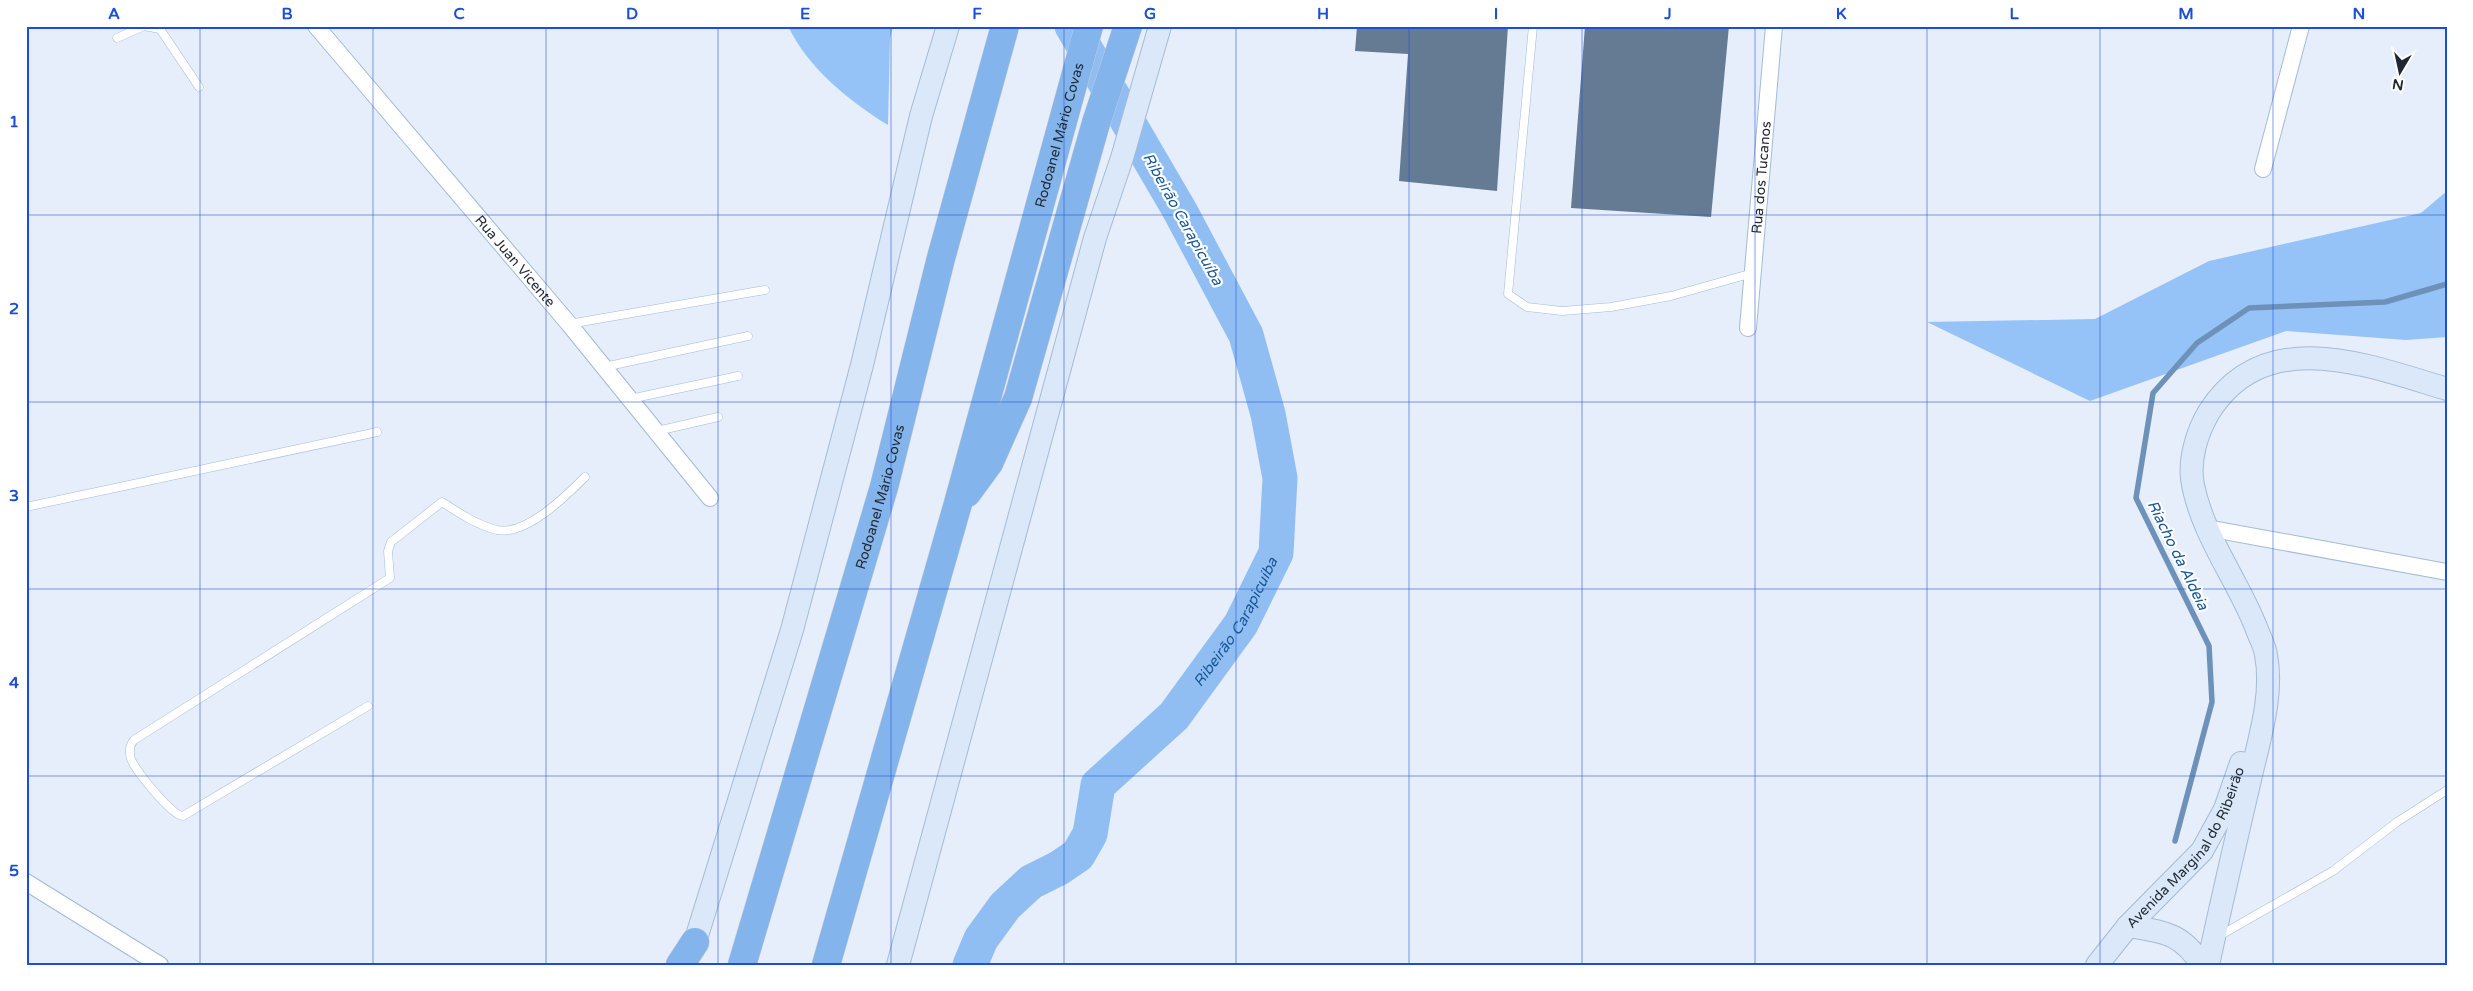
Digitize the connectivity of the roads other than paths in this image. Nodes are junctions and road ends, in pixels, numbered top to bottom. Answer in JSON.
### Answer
{"nodes":[{"id":1,"x":316,"y":26,"type":"edge"},
{"id":2,"x":948,"y":26,"type":"edge"},
{"id":3,"x":1005,"y":26,"type":"edge"},
{"id":4,"x":1089,"y":26,"type":"edge"},
{"id":5,"x":1160,"y":26,"type":"edge"},
{"id":6,"x":1533,"y":26,"type":"edge"},
{"id":7,"x":1774,"y":26,"type":"edge"},
{"id":8,"x":2301,"y":26,"type":"edge"},
{"id":9,"x":1126,"y":30,"type":"edge"},
{"id":10,"x":117,"y":38,"type":"dead end"},
{"id":11,"x":199,"y":87,"type":"dead end"},
{"id":12,"x":2263,"y":169,"type":"dead end"},
{"id":13,"x":1753,"y":273,"type":"junction"},
{"id":14,"x":765,"y":290,"type":"dead end"},
{"id":15,"x":570,"y":324,"type":"junction"},
{"id":16,"x":1748,"y":328,"type":"dead end"},
{"id":17,"x":748,"y":336,"type":"dead end"},
{"id":18,"x":604,"y":367,"type":"junction"},
{"id":19,"x":2384,"y":370,"type":"junction"},
{"id":20,"x":2447,"y":372,"type":"edge"},
{"id":21,"x":738,"y":376,"type":"dead end"},
{"id":22,"x":2447,"y":389,"type":"edge"},
{"id":23,"x":630,"y":400,"type":"junction"},
{"id":24,"x":718,"y":417,"type":"dead end"},
{"id":25,"x":377,"y":432,"type":"dead end"},
{"id":26,"x":656,"y":432,"type":"junction"},
{"id":27,"x":584,"y":477,"type":"dead end"},
{"id":28,"x":710,"y":498,"type":"dead end"},
{"id":29,"x":957,"y":506,"type":"junction"},
{"id":30,"x":26,"y":507,"type":"edge"},
{"id":31,"x":2207,"y":528,"type":"junction"},
{"id":32,"x":2447,"y":572,"type":"edge"},
{"id":33,"x":2267,"y":692,"type":"junction"},
{"id":34,"x":368,"y":706,"type":"dead end"},
{"id":35,"x":2447,"y":790,"type":"edge"},
{"id":36,"x":26,"y":882,"type":"edge"},
{"id":37,"x":2128,"y":926,"type":"junction"},
{"id":38,"x":2214,"y":939,"type":"junction"},
{"id":39,"x":692,"y":953,"type":"edge"},
{"id":40,"x":160,"y":965,"type":"edge"},
{"id":41,"x":680,"y":965,"type":"edge"},
{"id":42,"x":742,"y":965,"type":"edge"},
{"id":43,"x":826,"y":965,"type":"edge"},
{"id":44,"x":898,"y":965,"type":"edge"},
{"id":45,"x":2097,"y":965,"type":"edge"},
{"id":46,"x":2202,"y":965,"type":"edge"},
{"id":47,"x":2208,"y":965,"type":"edge"}],
"edges":[{"from":1,"to":15,"type":"street","name":"Rua Juan Vicente"},
{"from":2,"to":39,"type":"main road"},
{"from":3,"to":42,"type":"highway","name":"Rodoanel Mário Covas"},
{"from":4,"to":29,"type":"highway","name":"Rodoanel Mário Covas"},
{"from":5,"to":44,"type":"main road"},
{"from":6,"to":13,"type":"lane"},
{"from":7,"to":13,"type":"street","name":"Rua dos Tucanos"},
{"from":8,"to":12,"type":"street"},
{"from":9,"to":29,"type":"highway"},
{"from":10,"to":11,"type":"lane"},
{"from":13,"to":16,"type":"street","name":"Rua dos Tucanos"},
{"from":14,"to":15,"type":"lane"},
{"from":15,"to":18,"type":"street","name":"Rua Juan Vicente"},
{"from":17,"to":18,"type":"lane"},
{"from":18,"to":23,"type":"street","name":"Rua Juan Vicente"},
{"from":19,"to":20,"type":"main road","name":"Avenida Marginal do Ribeirão"},
{"from":19,"to":22,"type":"main road","name":"Avenida Marginal do Ribeirão"},
{"from":19,"to":31,"type":"main road","name":"Avenida Marginal do Ribeirão"},
{"from":21,"to":23,"type":"lane"},
{"from":23,"to":26,"type":"street","name":"Rua Juan Vicente"},
{"from":24,"to":26,"type":"lane"},
{"from":25,"to":30,"type":"lane"},
{"from":26,"to":28,"type":"street","name":"Rua Juan Vicente"},
{"from":27,"to":34,"type":"lane"},
{"from":29,"to":43,"type":"highway","name":"Rodoanel Mário Covas"},
{"from":31,"to":32,"type":"street"},
{"from":31,"to":33,"type":"main road","name":"Avenida Marginal do Ribeirão"},
{"from":33,"to":37,"type":"main road","name":"Avenida Marginal do Ribeirão"},
{"from":33,"to":38,"type":"main road","name":"Avenida Marginal do Ribeirão"},
{"from":35,"to":38,"type":"lane"},
{"from":36,"to":40,"type":"street"},
{"from":37,"to":45,"type":"main road","name":"Avenida Marginal do Ribeirão"},
{"from":37,"to":46,"type":"main road"},
{"from":38,"to":47,"type":"main road","name":"Avenida Marginal do Ribeirão"},
{"from":39,"to":41,"type":"highway"}]}
